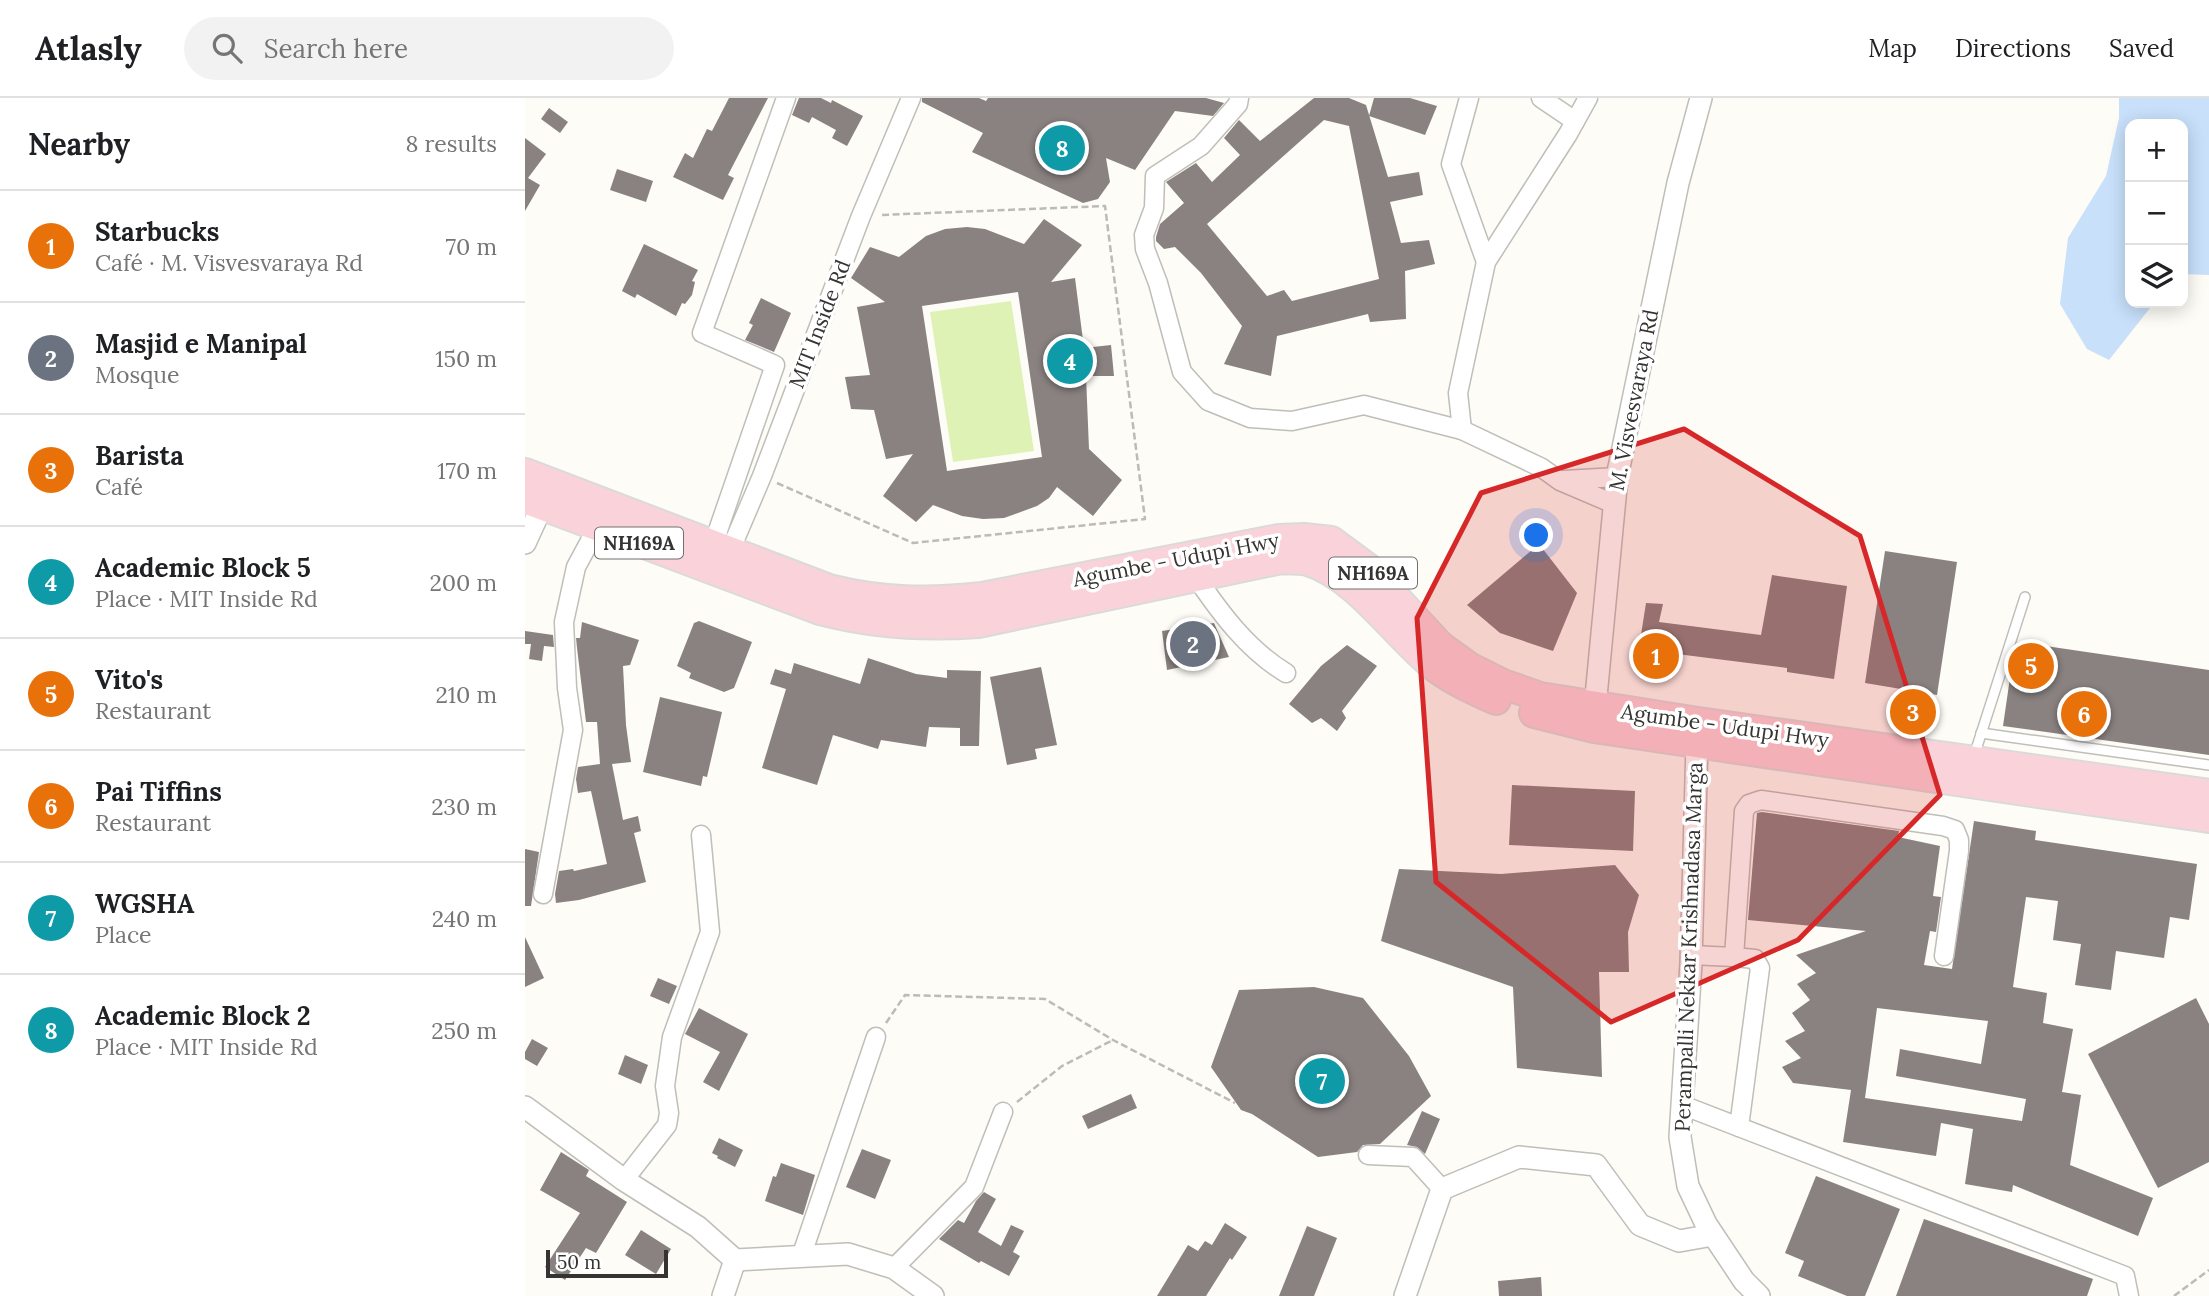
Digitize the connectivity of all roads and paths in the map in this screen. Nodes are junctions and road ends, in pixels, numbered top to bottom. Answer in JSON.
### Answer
{"nodes":[{"id":1,"x":786,"y":98,"type":"edge"},
{"id":2,"x":911,"y":98,"type":"edge"},
{"id":3,"x":1239,"y":98,"type":"edge"},
{"id":4,"x":1469,"y":98,"type":"edge"},
{"id":5,"x":1541,"y":98,"type":"edge"},
{"id":6,"x":1588,"y":98,"type":"edge"},
{"id":7,"x":1701,"y":98,"type":"edge"},
{"id":8,"x":1574,"y":121,"type":"junction"},
{"id":9,"x":861,"y":216,"type":"junction"},
{"id":10,"x":1486,"y":262,"type":"junction"},
{"id":11,"x":1462,"y":430,"type":"junction"},
{"id":12,"x":525,"y":473,"type":"edge"},
{"id":13,"x":762,"y":476,"type":"junction"},
{"id":14,"x":1616,"y":477,"type":"junction"},
{"id":15,"x":1560,"y":481,"type":"junction"},
{"id":16,"x":534,"y":503,"type":"edge"},
{"id":17,"x":1614,"y":504,"type":"junction"},
{"id":18,"x":597,"y":527,"type":"junction"},
{"id":19,"x":525,"y":543,"type":"edge"},
{"id":20,"x":722,"y":548,"type":"junction"},
{"id":21,"x":1196,"y":577,"type":"junction"},
{"id":22,"x":2025,"y":597,"type":"dead end"},
{"id":23,"x":1286,"y":673,"type":"dead end"},
{"id":24,"x":1595,"y":717,"type":"junction"},
{"id":25,"x":1981,"y":733,"type":"junction"},
{"id":26,"x":1697,"y":743,"type":"junction"},
{"id":27,"x":1972,"y":760,"type":"junction"},
{"id":28,"x":2209,"y":765,"type":"edge"},
{"id":29,"x":2209,"y":794,"type":"edge"},
{"id":30,"x":2209,"y":818,"type":"edge"},
{"id":31,"x":701,"y":835,"type":"dead end"},
{"id":32,"x":543,"y":894,"type":"dead end"},
{"id":33,"x":1691,"y":955,"type":"junction"},
{"id":34,"x":1944,"y":956,"type":"dead end"},
{"id":35,"x":1734,"y":957,"type":"junction"},
{"id":36,"x":876,"y":1037,"type":"joint"},
{"id":37,"x":1113,"y":1040,"type":"junction"},
{"id":38,"x":1235,"y":1103,"type":"dead end"},
{"id":39,"x":1682,"y":1105,"type":"junction"},
{"id":40,"x":525,"y":1107,"type":"edge"},
{"id":41,"x":1003,"y":1112,"type":"joint"},
{"id":42,"x":1739,"y":1127,"type":"junction"},
{"id":43,"x":1368,"y":1155,"type":"dead end"},
{"id":44,"x":624,"y":1180,"type":"junction"},
{"id":45,"x":1442,"y":1189,"type":"junction"},
{"id":46,"x":1713,"y":1235,"type":"junction"},
{"id":47,"x":801,"y":1256,"type":"junction"},
{"id":48,"x":735,"y":1260,"type":"junction"},
{"id":49,"x":894,"y":1268,"type":"junction"},
{"id":50,"x":2209,"y":1270,"type":"edge"},
{"id":51,"x":723,"y":1296,"type":"edge"},
{"id":52,"x":933,"y":1296,"type":"edge"},
{"id":53,"x":1405,"y":1296,"type":"edge"},
{"id":54,"x":1759,"y":1296,"type":"edge"},
{"id":55,"x":2129,"y":1296,"type":"edge"},
{"id":56,"x":2174,"y":1296,"type":"edge"}],
"edges":[{"from":1,"to":20,"type":"street"},
{"from":2,"to":9,"type":"street","name":"MIT Inside Rd"},
{"from":3,"to":11,"type":"street"},
{"from":4,"to":10,"type":"street"},
{"from":5,"to":8,"type":"street"},
{"from":6,"to":8,"type":"street"},
{"from":7,"to":14,"type":"street","name":"M. Visvesvaraya Rd"},
{"from":8,"to":10,"type":"street"},
{"from":9,"to":13,"type":"street","name":"MIT Inside Rd"},
{"from":9,"to":13,"type":"path"},
{"from":10,"to":11,"type":"street"},
{"from":11,"to":15,"type":"street"},
{"from":12,"to":20,"type":"highway","name":"Agumbe - Udupi Hwy","number":"NH169A"},
{"from":13,"to":20,"type":"street","name":"MIT Inside Rd"},
{"from":14,"to":15,"type":"street"},
{"from":14,"to":17,"type":"street","name":"M. Visvesvaraya Rd"},
{"from":15,"to":17,"type":"street"},
{"from":16,"to":18,"type":"highway","number":"NH169A"},
{"from":16,"to":19,"type":"street"},
{"from":17,"to":24,"type":"street","name":"M. Visvesvaraya Rd"},
{"from":18,"to":21,"type":"highway","name":"Agumbe - Udupi Hwy","number":"NH169A"},
{"from":18,"to":32,"type":"street"},
{"from":20,"to":24,"type":"highway","name":"Agumbe - Udupi Hwy","number":"NH169A"},
{"from":21,"to":23,"type":"street"},
{"from":21,"to":24,"type":"highway","name":"Agumbe - Udupi Hwy","number":"NH169A"},
{"from":22,"to":25,"type":"lane"},
{"from":24,"to":26,"type":"highway","name":"Agumbe - Udupi Hwy","number":"NH169A"},
{"from":24,"to":27,"type":"highway","name":"Agumbe - Udupi Hwy","number":"NH169A"},
{"from":25,"to":27,"type":"lane"},
{"from":25,"to":28,"type":"lane"},
{"from":26,"to":30,"type":"highway","name":"Agumbe - Udupi Hwy","number":"NH169A"},
{"from":26,"to":33,"type":"street","name":"Perampalli Nekkar Krishnadasa Marga"},
{"from":27,"to":29,"type":"highway","name":"Agumbe - Udupi Hwy","number":"NH169A"},
{"from":31,"to":44,"type":"street"},
{"from":33,"to":35,"type":"street"},
{"from":33,"to":39,"type":"street","name":"Perampalli Nekkar Krishnadasa Marga"},
{"from":34,"to":35,"type":"street"},
{"from":35,"to":42,"type":"street"},
{"from":36,"to":37,"type":"path"},
{"from":36,"to":47,"type":"street"},
{"from":37,"to":38,"type":"path"},
{"from":37,"to":41,"type":"path"},
{"from":39,"to":42,"type":"street"},
{"from":39,"to":46,"type":"street","name":"Perampalli Nekkar Krishnadasa Marga"},
{"from":40,"to":44,"type":"street"},
{"from":41,"to":49,"type":"street"},
{"from":42,"to":55,"type":"street"},
{"from":43,"to":45,"type":"street"},
{"from":44,"to":48,"type":"street"},
{"from":45,"to":46,"type":"street"},
{"from":45,"to":53,"type":"street"},
{"from":46,"to":54,"type":"street","name":"Perampalli Nekkar Krishnadasa Marga"},
{"from":47,"to":48,"type":"street"},
{"from":47,"to":49,"type":"street"},
{"from":48,"to":51,"type":"street"},
{"from":49,"to":52,"type":"street"},
{"from":50,"to":56,"type":"path"}]}
